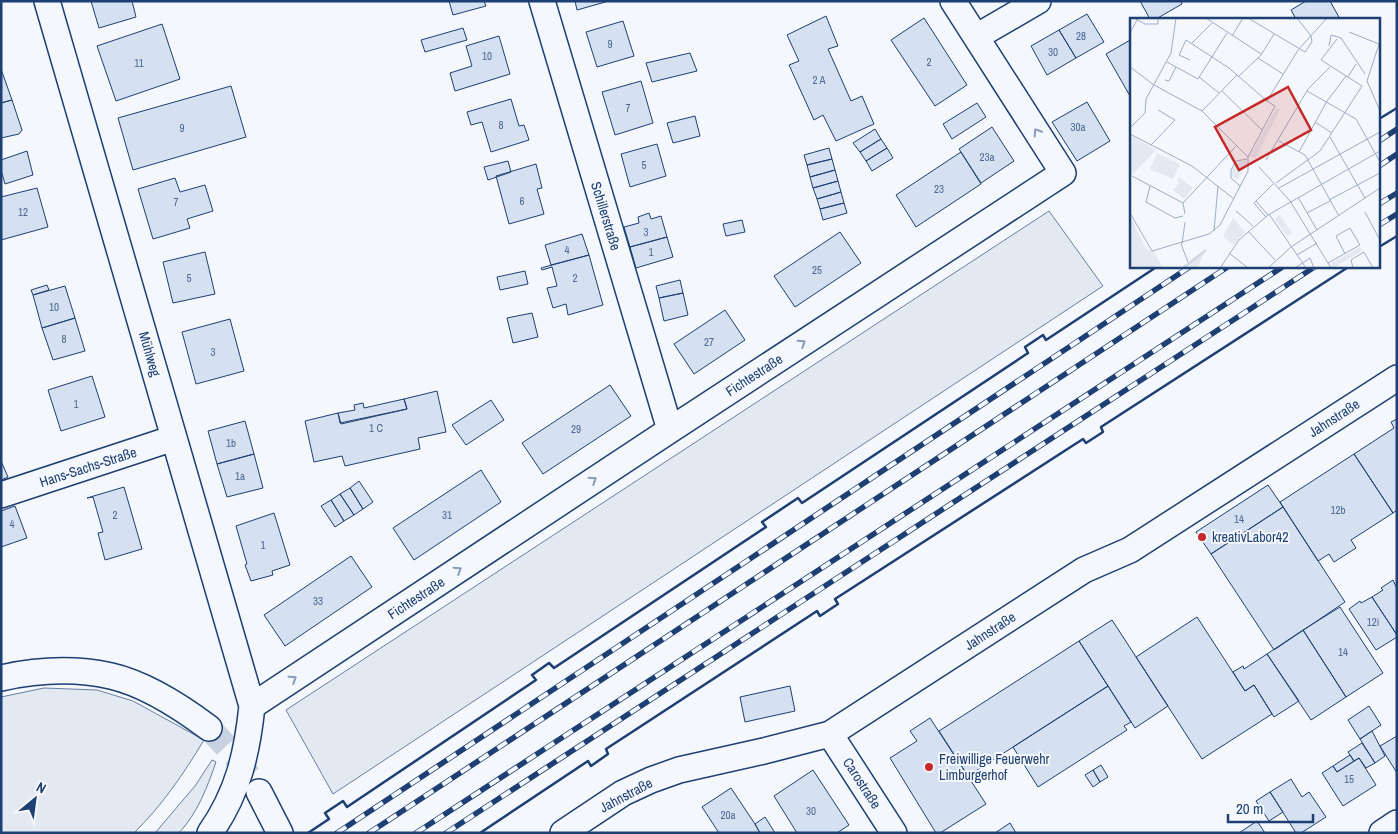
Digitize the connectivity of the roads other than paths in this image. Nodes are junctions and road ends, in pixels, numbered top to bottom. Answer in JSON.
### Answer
{"nodes":[{"id":1,"x":47,"y":1,"type":"edge"},
{"id":2,"x":542,"y":1,"type":"edge"},
{"id":3,"x":953,"y":1,"type":"edge"},
{"id":4,"x":1038,"y":1,"type":"edge"},
{"id":5,"x":976,"y":37,"type":"junction"},
{"id":6,"x":1397,"y":378,"type":"edge"},
{"id":7,"x":670,"y":430,"type":"junction"},
{"id":8,"x":174,"y":438,"type":"junction"},
{"id":9,"x":1,"y":495,"type":"edge"},
{"id":10,"x":1,"y":678,"type":"edge"},
{"id":11,"x":252,"y":706,"type":"junction"},
{"id":12,"x":209,"y":728,"type":"tunnel mouth"},
{"id":13,"x":830,"y":734,"type":"junction"},
{"id":14,"x":260,"y":792,"type":"tunnel mouth"},
{"id":15,"x":1397,"y":823,"type":"edge"},
{"id":16,"x":210,"y":833,"type":"edge"},
{"id":17,"x":280,"y":833,"type":"edge"},
{"id":18,"x":562,"y":833,"type":"edge"},
{"id":19,"x":894,"y":833,"type":"edge"},
{"id":20,"x":1382,"y":833,"type":"edge"}],
"edges":[{"from":1,"to":8,"type":"street","name":"Mühlweg"},
{"from":2,"to":7,"type":"street","name":"Schillerstraße"},
{"from":3,"to":5,"type":"street"},
{"from":4,"to":5,"type":"street"},
{"from":7,"to":5,"type":"street","name":"Fichtestraße","one_way":true},
{"from":6,"to":13,"type":"street","name":"Jahnstraße"},
{"from":11,"to":7,"type":"street","name":"Fichtestraße","one_way":true},
{"from":8,"to":9,"type":"street","name":"Hans-Sachs-Straße"},
{"from":8,"to":11,"type":"street","name":"Mühlweg"},
{"from":10,"to":12,"type":"street"},
{"from":11,"to":16,"type":"street"},
{"from":13,"to":18,"type":"street","name":"Jahnstraße"},
{"from":13,"to":19,"type":"street","name":"Carostraße"},
{"from":14,"to":17,"type":"street"},
{"from":15,"to":20,"type":"street"}]}
